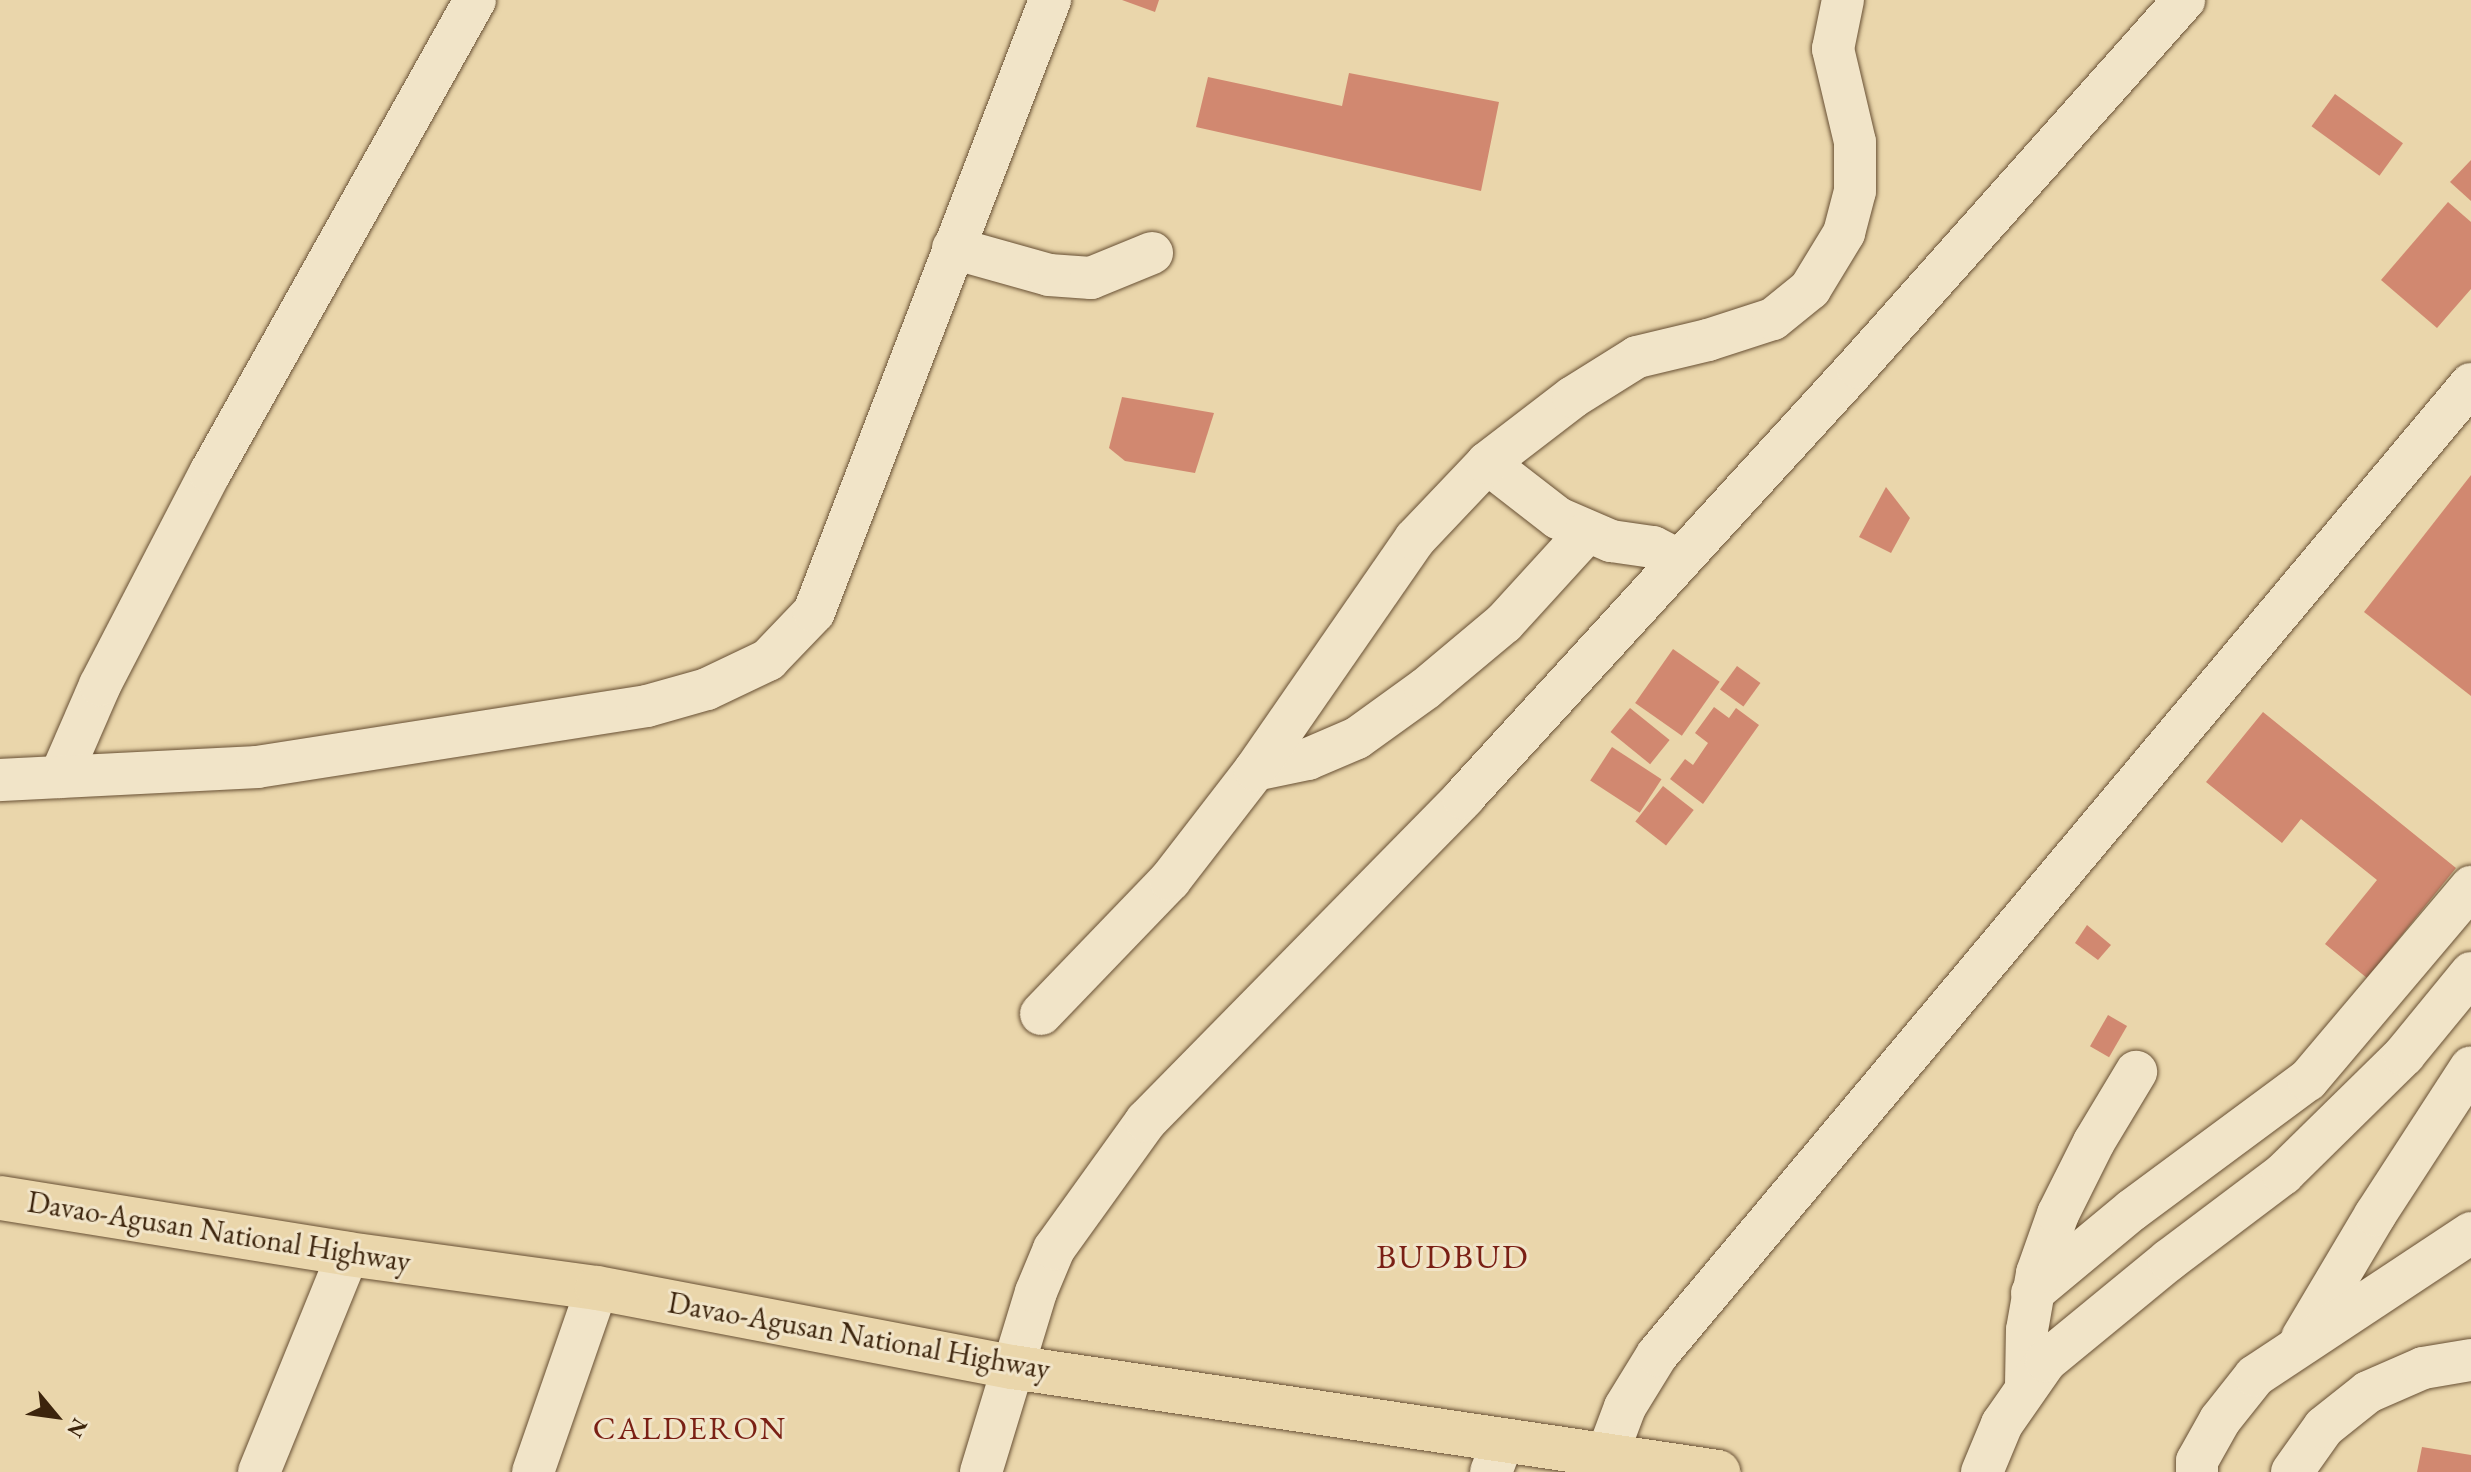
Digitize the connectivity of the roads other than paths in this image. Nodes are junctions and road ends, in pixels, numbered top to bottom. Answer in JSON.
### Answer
{"nodes":[{"id":1,"x":475,"y":0,"type":"edge"},
{"id":2,"x":1050,"y":0,"type":"edge"},
{"id":3,"x":1843,"y":0,"type":"edge"},
{"id":4,"x":2184,"y":0,"type":"edge"},
{"id":5,"x":953,"y":248,"type":"junction"},
{"id":6,"x":1152,"y":253,"type":"dead end"},
{"id":7,"x":2471,"y":384,"type":"edge"},
{"id":8,"x":1487,"y":463,"type":"junction"},
{"id":9,"x":1587,"y":532,"type":"junction"},
{"id":10,"x":1680,"y":561,"type":"junction"},
{"id":11,"x":1255,"y":770,"type":"junction"},
{"id":12,"x":60,"y":777,"type":"junction"},
{"id":13,"x":0,"y":780,"type":"edge"},
{"id":14,"x":2471,"y":887,"type":"edge"},
{"id":15,"x":2471,"y":973,"type":"edge"},
{"id":16,"x":1041,"y":1014,"type":"dead end"},
{"id":17,"x":2471,"y":1067,"type":"edge"},
{"id":18,"x":2136,"y":1072,"type":"dead end"},
{"id":19,"x":0,"y":1198,"type":"edge"},
{"id":20,"x":2471,"y":1233,"type":"edge"},
{"id":21,"x":348,"y":1254,"type":"junction"},
{"id":22,"x":597,"y":1288,"type":"junction"},
{"id":23,"x":2032,"y":1293,"type":"junction"},
{"id":24,"x":2297,"y":1346,"type":"junction"},
{"id":25,"x":2471,"y":1360,"type":"edge"},
{"id":26,"x":1012,"y":1367,"type":"junction"},
{"id":27,"x":2026,"y":1385,"type":"junction"},
{"id":28,"x":1607,"y":1455,"type":"junction"},
{"id":29,"x":1497,"y":1456,"type":"edge"},
{"id":30,"x":259,"y":1472,"type":"edge"},
{"id":31,"x":533,"y":1472,"type":"edge"},
{"id":32,"x":981,"y":1472,"type":"edge"},
{"id":33,"x":1718,"y":1472,"type":"edge"},
{"id":34,"x":1982,"y":1472,"type":"edge"},
{"id":35,"x":2197,"y":1472,"type":"edge"},
{"id":36,"x":2292,"y":1472,"type":"edge"}],
"edges":[{"from":1,"to":12,"type":"street"},
{"from":2,"to":5,"type":"street"},
{"from":3,"to":8,"type":"street"},
{"from":4,"to":10,"type":"street"},
{"from":5,"to":6,"type":"street"},
{"from":5,"to":12,"type":"street"},
{"from":7,"to":28,"type":"street"},
{"from":8,"to":9,"type":"street"},
{"from":8,"to":11,"type":"street"},
{"from":9,"to":10,"type":"street"},
{"from":9,"to":11,"type":"street"},
{"from":10,"to":26,"type":"street"},
{"from":11,"to":16,"type":"street"},
{"from":12,"to":13,"type":"street"},
{"from":14,"to":23,"type":"street"},
{"from":15,"to":27,"type":"street"},
{"from":17,"to":24,"type":"street"},
{"from":18,"to":23,"type":"street"},
{"from":19,"to":21,"type":"highway","name":"Davao-Agusan National Highway"},
{"from":20,"to":24,"type":"street"},
{"from":21,"to":22,"type":"highway","name":"Davao-Agusan National Highway"},
{"from":21,"to":30,"type":"street"},
{"from":22,"to":26,"type":"highway","name":"Davao-Agusan National Highway"},
{"from":22,"to":31,"type":"street"},
{"from":23,"to":27,"type":"street"},
{"from":24,"to":35,"type":"street"},
{"from":25,"to":36,"type":"street"},
{"from":26,"to":29,"type":"highway","name":"Davao-Agusan National Highway"},
{"from":26,"to":32,"type":"street"},
{"from":27,"to":34,"type":"street"},
{"from":28,"to":29,"type":"highway","name":"Davao-Agusan National Highway"},
{"from":28,"to":33,"type":"highway","name":"Davao-Agusan National Highway"}]}
